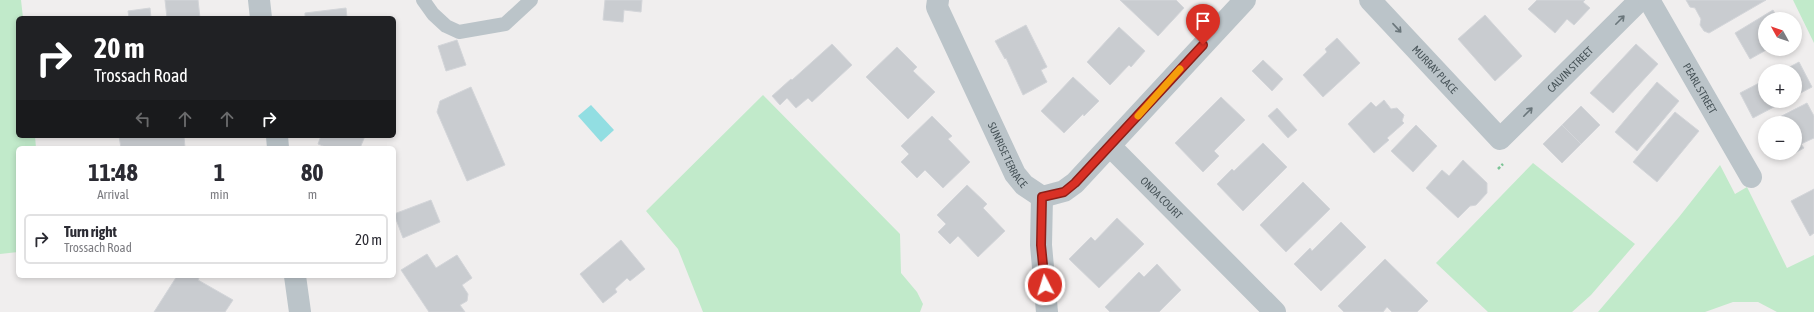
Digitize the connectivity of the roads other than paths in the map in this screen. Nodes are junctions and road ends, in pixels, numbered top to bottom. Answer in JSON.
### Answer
{"nodes":[{"id":1,"x":259,"y":0,"type":"edge"},
{"id":2,"x":423,"y":0,"type":"edge"},
{"id":3,"x":531,"y":0,"type":"edge"},
{"id":4,"x":938,"y":0,"type":"edge"},
{"id":5,"x":1245,"y":0,"type":"edge"},
{"id":6,"x":1370,"y":0,"type":"edge"},
{"id":7,"x":1640,"y":0,"type":"edge"},
{"id":8,"x":1649,"y":0,"type":"edge"},
{"id":9,"x":261,"y":16,"type":"edge"},
{"id":10,"x":1500,"y":139,"type":"joint"},
{"id":11,"x":1110,"y":146,"type":"junction"},
{"id":12,"x":1750,"y":177,"type":"dead end"},
{"id":13,"x":1042,"y":197,"type":"junction"},
{"id":14,"x":295,"y":278,"type":"edge"},
{"id":15,"x":300,"y":312,"type":"edge"},
{"id":16,"x":1047,"y":312,"type":"edge"},
{"id":17,"x":1275,"y":312,"type":"edge"}],
"edges":[{"from":1,"to":9,"type":"street"},
{"from":2,"to":3,"type":"lane"},
{"from":4,"to":13,"type":"street","name":"SUNRISE TERRACE"},
{"from":5,"to":11,"type":"street"},
{"from":6,"to":10,"type":"street","name":"MURRAY PLACE","one_way":true},
{"from":10,"to":7,"type":"street","name":"CALVIN STREET","one_way":true},
{"from":8,"to":12,"type":"street","name":"PEARL STREET"},
{"from":11,"to":13,"type":"street"},
{"from":11,"to":17,"type":"street","name":"ONDA COURT"},
{"from":13,"to":16,"type":"street"},
{"from":14,"to":15,"type":"street"}]}
